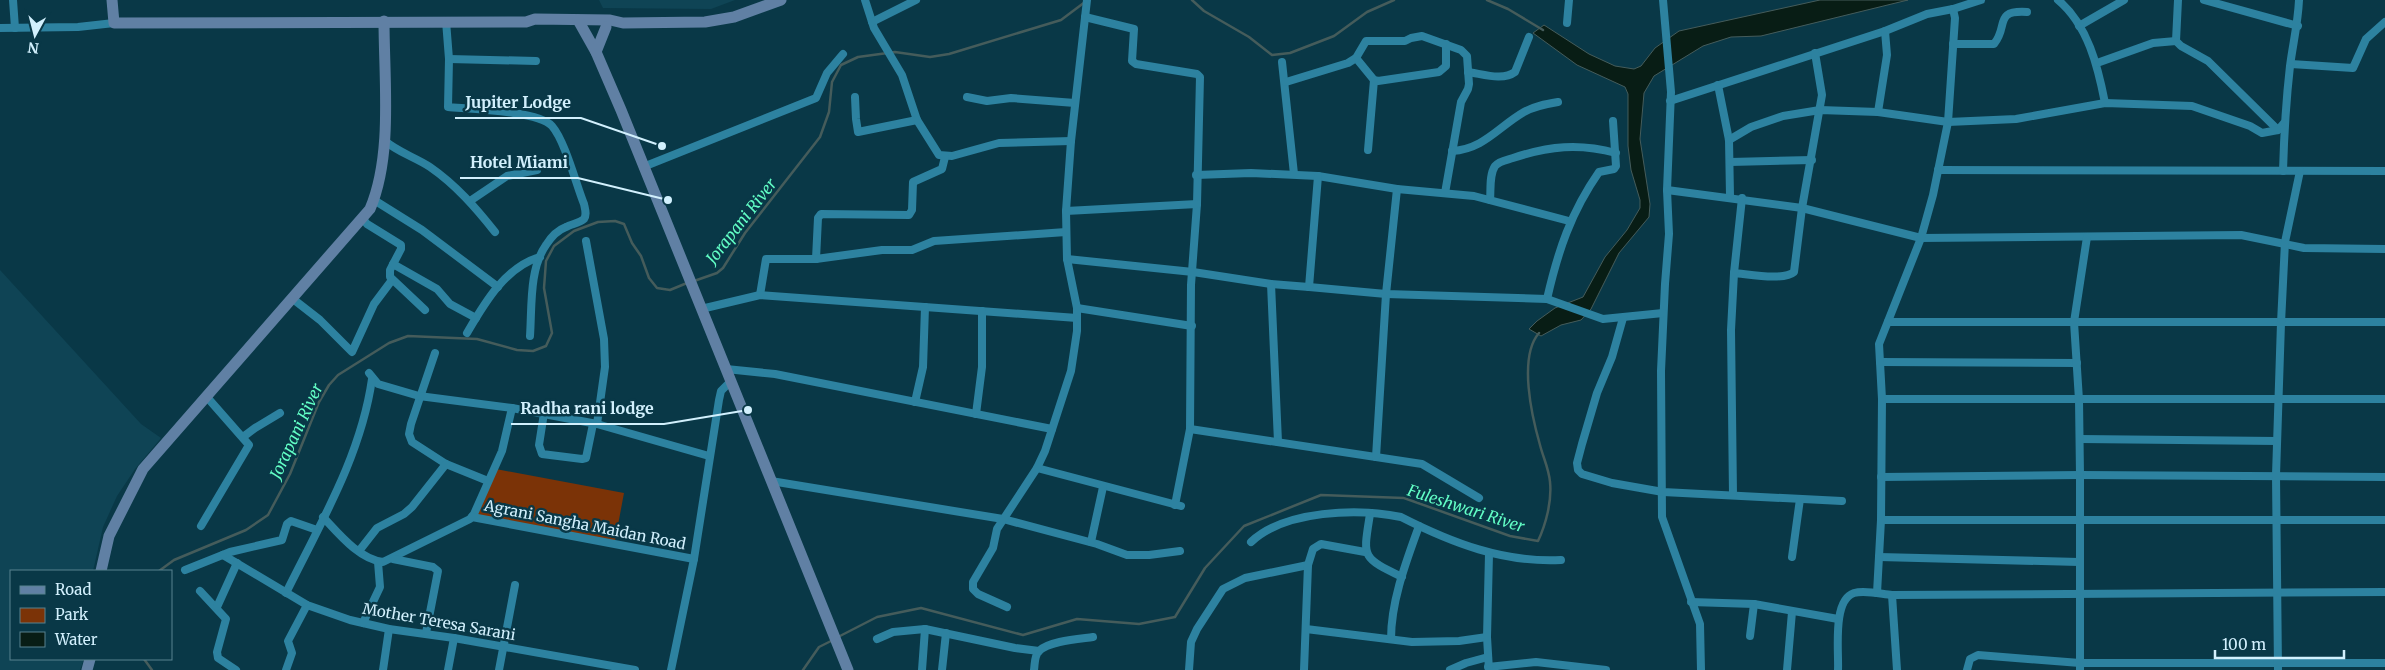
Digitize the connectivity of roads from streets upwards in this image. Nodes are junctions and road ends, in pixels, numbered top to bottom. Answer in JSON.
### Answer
{"nodes":[{"id":1,"x":13,"y":0,"type":"edge"},
{"id":2,"x":781,"y":0,"type":"edge"},
{"id":3,"x":865,"y":0,"type":"edge"},
{"id":4,"x":916,"y":0,"type":"edge"},
{"id":5,"x":1087,"y":0,"type":"edge"},
{"id":6,"x":1569,"y":0,"type":"edge"},
{"id":7,"x":1663,"y":0,"type":"edge"},
{"id":8,"x":1981,"y":0,"type":"edge"},
{"id":9,"x":2058,"y":0,"type":"edge"},
{"id":10,"x":2124,"y":0,"type":"edge"},
{"id":11,"x":2178,"y":0,"type":"edge"},
{"id":12,"x":2204,"y":0,"type":"edge"},
{"id":13,"x":2299,"y":0,"type":"edge"},
{"id":14,"x":113,"y":1,"type":"edge"},
{"id":15,"x":1952,"y":9,"type":"junction"},
{"id":16,"x":2026,"y":12,"type":"dead end"},
{"id":17,"x":1085,"y":16,"type":"junction"},
{"id":18,"x":384,"y":21,"type":"junction"},
{"id":19,"x":446,"y":21,"type":"junction"},
{"id":20,"x":114,"y":22,"type":"junction"},
{"id":21,"x":872,"y":22,"type":"junction"},
{"id":22,"x":2385,"y":22,"type":"edge"},
{"id":23,"x":623,"y":23,"type":"junction"},
{"id":24,"x":1567,"y":23,"type":"dead end"},
{"id":25,"x":577,"y":24,"type":"junction"},
{"id":26,"x":2079,"y":26,"type":"junction"},
{"id":27,"x":2298,"y":26,"type":"junction"},
{"id":28,"x":606,"y":27,"type":"junction"},
{"id":29,"x":0,"y":28,"type":"edge"},
{"id":30,"x":14,"y":28,"type":"junction"},
{"id":31,"x":1885,"y":31,"type":"junction"},
{"id":32,"x":1530,"y":37,"type":"dead end"},
{"id":33,"x":2176,"y":41,"type":"junction"},
{"id":34,"x":1446,"y":44,"type":"junction"},
{"id":35,"x":1953,"y":44,"type":"junction"},
{"id":36,"x":596,"y":52,"type":"junction"},
{"id":37,"x":1815,"y":53,"type":"junction"},
{"id":38,"x":843,"y":54,"type":"dead end"},
{"id":39,"x":1356,"y":58,"type":"junction"},
{"id":40,"x":449,"y":59,"type":"junction"},
{"id":41,"x":536,"y":61,"type":"dead end"},
{"id":42,"x":1282,"y":62,"type":"dead end"},
{"id":43,"x":2097,"y":64,"type":"junction"},
{"id":44,"x":2291,"y":64,"type":"junction"},
{"id":45,"x":1468,"y":72,"type":"junction"},
{"id":46,"x":1374,"y":80,"type":"junction"},
{"id":47,"x":1286,"y":82,"type":"junction"},
{"id":48,"x":1718,"y":85,"type":"junction"},
{"id":49,"x":855,"y":97,"type":"dead end"},
{"id":50,"x":967,"y":97,"type":"dead end"},
{"id":51,"x":1670,"y":101,"type":"junction"},
{"id":52,"x":1558,"y":102,"type":"dead end"},
{"id":53,"x":1075,"y":103,"type":"junction"},
{"id":54,"x":2105,"y":103,"type":"junction"},
{"id":55,"x":1820,"y":110,"type":"junction"},
{"id":56,"x":1878,"y":112,"type":"junction"},
{"id":57,"x":918,"y":120,"type":"junction"},
{"id":58,"x":1613,"y":121,"type":"dead end"},
{"id":59,"x":1948,"y":122,"type":"junction"},
{"id":60,"x":2284,"y":123,"type":"junction"},
{"id":61,"x":2278,"y":130,"type":"junction"},
{"id":62,"x":384,"y":140,"type":"junction"},
{"id":63,"x":1729,"y":140,"type":"junction"},
{"id":64,"x":1071,"y":141,"type":"junction"},
{"id":65,"x":1368,"y":150,"type":"dead end"},
{"id":66,"x":1452,"y":151,"type":"junction"},
{"id":67,"x":1616,"y":153,"type":"junction"},
{"id":68,"x":945,"y":157,"type":"junction"},
{"id":69,"x":1812,"y":160,"type":"junction"},
{"id":70,"x":1730,"y":162,"type":"junction"},
{"id":71,"x":644,"y":167,"type":"junction"},
{"id":72,"x":537,"y":170,"type":"dead end"},
{"id":73,"x":1938,"y":170,"type":"junction"},
{"id":74,"x":2283,"y":171,"type":"junction"},
{"id":75,"x":2300,"y":171,"type":"junction"},
{"id":76,"x":2385,"y":171,"type":"edge"},
{"id":77,"x":1294,"y":174,"type":"junction"},
{"id":78,"x":1196,"y":175,"type":"junction"},
{"id":79,"x":1318,"y":176,"type":"junction"},
{"id":80,"x":1397,"y":189,"type":"junction"},
{"id":81,"x":1667,"y":190,"type":"junction"},
{"id":82,"x":1445,"y":193,"type":"junction"},
{"id":83,"x":1730,"y":196,"type":"junction"},
{"id":84,"x":1742,"y":198,"type":"junction"},
{"id":85,"x":374,"y":200,"type":"junction"},
{"id":86,"x":1490,"y":200,"type":"junction"},
{"id":87,"x":470,"y":201,"type":"junction"},
{"id":88,"x":1197,"y":204,"type":"junction"},
{"id":89,"x":1802,"y":208,"type":"junction"},
{"id":90,"x":1066,"y":211,"type":"junction"},
{"id":91,"x":363,"y":219,"type":"junction"},
{"id":92,"x":1569,"y":221,"type":"junction"},
{"id":93,"x":495,"y":232,"type":"dead end"},
{"id":94,"x":1066,"y":232,"type":"junction"},
{"id":95,"x":2087,"y":237,"type":"junction"},
{"id":96,"x":1922,"y":238,"type":"junction"},
{"id":97,"x":586,"y":241,"type":"dead end"},
{"id":98,"x":2286,"y":242,"type":"junction"},
{"id":99,"x":2385,"y":249,"type":"edge"},
{"id":100,"x":540,"y":257,"type":"junction"},
{"id":101,"x":816,"y":259,"type":"junction"},
{"id":102,"x":1067,"y":259,"type":"junction"},
{"id":103,"x":393,"y":264,"type":"junction"},
{"id":104,"x":1193,"y":272,"type":"junction"},
{"id":105,"x":1734,"y":273,"type":"junction"},
{"id":106,"x":392,"y":280,"type":"junction"},
{"id":107,"x":1271,"y":284,"type":"junction"},
{"id":108,"x":498,"y":287,"type":"junction"},
{"id":109,"x":1309,"y":287,"type":"junction"},
{"id":110,"x":1386,"y":294,"type":"junction"},
{"id":111,"x":760,"y":295,"type":"junction"},
{"id":112,"x":1547,"y":298,"type":"junction"},
{"id":113,"x":293,"y":300,"type":"junction"},
{"id":114,"x":700,"y":306,"type":"junction"},
{"id":115,"x":925,"y":307,"type":"junction"},
{"id":116,"x":1077,"y":308,"type":"junction"},
{"id":117,"x":424,"y":310,"type":"dead end"},
{"id":118,"x":982,"y":312,"type":"junction"},
{"id":119,"x":1663,"y":313,"type":"junction"},
{"id":120,"x":476,"y":318,"type":"junction"},
{"id":121,"x":1077,"y":318,"type":"junction"},
{"id":122,"x":1623,"y":318,"type":"junction"},
{"id":123,"x":1888,"y":322,"type":"junction"},
{"id":124,"x":2074,"y":322,"type":"junction"},
{"id":125,"x":2385,"y":322,"type":"edge"},
{"id":126,"x":2281,"y":323,"type":"junction"},
{"id":127,"x":1192,"y":326,"type":"junction"},
{"id":128,"x":467,"y":333,"type":"dead end"},
{"id":129,"x":530,"y":336,"type":"dead end"},
{"id":130,"x":435,"y":353,"type":"dead end"},
{"id":131,"x":1880,"y":362,"type":"junction"},
{"id":132,"x":2077,"y":363,"type":"junction"},
{"id":133,"x":726,"y":369,"type":"junction"},
{"id":134,"x":731,"y":381,"type":"junction"},
{"id":135,"x":206,"y":396,"type":"junction"},
{"id":136,"x":419,"y":396,"type":"junction"},
{"id":137,"x":2279,"y":398,"type":"junction"},
{"id":138,"x":2385,"y":398,"type":"edge"},
{"id":139,"x":1882,"y":399,"type":"junction"},
{"id":140,"x":2079,"y":400,"type":"junction"},
{"id":141,"x":915,"y":402,"type":"junction"},
{"id":142,"x":512,"y":408,"type":"junction"},
{"id":143,"x":280,"y":413,"type":"dead end"},
{"id":144,"x":544,"y":414,"type":"junction"},
{"id":145,"x":976,"y":414,"type":"junction"},
{"id":146,"x":595,"y":424,"type":"junction"},
{"id":147,"x":1052,"y":429,"type":"junction"},
{"id":148,"x":1190,"y":429,"type":"junction"},
{"id":149,"x":244,"y":437,"type":"junction"},
{"id":150,"x":2080,"y":439,"type":"junction"},
{"id":151,"x":2278,"y":441,"type":"junction"},
{"id":152,"x":1278,"y":442,"type":"junction"},
{"id":153,"x":709,"y":456,"type":"junction"},
{"id":154,"x":1376,"y":457,"type":"junction"},
{"id":155,"x":446,"y":464,"type":"junction"},
{"id":156,"x":1037,"y":468,"type":"junction"},
{"id":157,"x":2080,"y":475,"type":"junction"},
{"id":158,"x":2276,"y":475,"type":"junction"},
{"id":159,"x":1881,"y":477,"type":"junction"},
{"id":160,"x":2385,"y":477,"type":"edge"},
{"id":161,"x":488,"y":481,"type":"junction"},
{"id":162,"x":771,"y":481,"type":"junction"},
{"id":163,"x":1103,"y":487,"type":"junction"},
{"id":164,"x":1663,"y":492,"type":"junction"},
{"id":165,"x":1733,"y":495,"type":"junction"},
{"id":166,"x":1479,"y":498,"type":"dead end"},
{"id":167,"x":1800,"y":499,"type":"junction"},
{"id":168,"x":1842,"y":500,"type":"dead end"},
{"id":169,"x":1370,"y":514,"type":"junction"},
{"id":170,"x":323,"y":517,"type":"junction"},
{"id":171,"x":472,"y":517,"type":"junction"},
{"id":172,"x":1003,"y":518,"type":"junction"},
{"id":173,"x":2277,"y":518,"type":"junction"},
{"id":174,"x":2079,"y":519,"type":"junction"},
{"id":175,"x":1881,"y":520,"type":"junction"},
{"id":176,"x":2385,"y":520,"type":"edge"},
{"id":177,"x":201,"y":526,"type":"dead end"},
{"id":178,"x":1419,"y":526,"type":"junction"},
{"id":179,"x":317,"y":530,"type":"junction"},
{"id":180,"x":1091,"y":542,"type":"junction"},
{"id":181,"x":1251,"y":542,"type":"dead end"},
{"id":182,"x":359,"y":551,"type":"junction"},
{"id":183,"x":1180,"y":551,"type":"dead end"},
{"id":184,"x":1366,"y":552,"type":"junction"},
{"id":185,"x":1489,"y":554,"type":"junction"},
{"id":186,"x":223,"y":555,"type":"junction"},
{"id":187,"x":1792,"y":557,"type":"dead end"},
{"id":188,"x":1879,"y":557,"type":"junction"},
{"id":189,"x":394,"y":559,"type":"junction"},
{"id":190,"x":694,"y":559,"type":"junction"},
{"id":191,"x":1561,"y":560,"type":"dead end"},
{"id":192,"x":378,"y":562,"type":"junction"},
{"id":193,"x":2079,"y":562,"type":"junction"},
{"id":194,"x":238,"y":563,"type":"junction"},
{"id":195,"x":1308,"y":565,"type":"junction"},
{"id":196,"x":101,"y":570,"type":"edge"},
{"id":197,"x":185,"y":570,"type":"dead end"},
{"id":198,"x":1402,"y":577,"type":"junction"},
{"id":199,"x":515,"y":585,"type":"dead end"},
{"id":200,"x":200,"y":591,"type":"dead end"},
{"id":201,"x":2385,"y":592,"type":"edge"},
{"id":202,"x":286,"y":593,"type":"junction"},
{"id":203,"x":1877,"y":593,"type":"junction"},
{"id":204,"x":2278,"y":593,"type":"junction"},
{"id":205,"x":2079,"y":594,"type":"junction"},
{"id":206,"x":1892,"y":595,"type":"junction"},
{"id":207,"x":1691,"y":602,"type":"junction"},
{"id":208,"x":1754,"y":604,"type":"junction"},
{"id":209,"x":307,"y":605,"type":"junction"},
{"id":210,"x":217,"y":607,"type":"junction"},
{"id":211,"x":1007,"y":607,"type":"dead end"},
{"id":212,"x":1792,"y":612,"type":"junction"},
{"id":213,"x":1838,"y":619,"type":"junction"},
{"id":214,"x":363,"y":623,"type":"junction"},
{"id":215,"x":389,"y":629,"type":"junction"},
{"id":216,"x":925,"y":629,"type":"junction"},
{"id":217,"x":1306,"y":629,"type":"junction"},
{"id":218,"x":426,"y":633,"type":"junction"},
{"id":219,"x":946,"y":633,"type":"junction"},
{"id":220,"x":1750,"y":636,"type":"dead end"},
{"id":221,"x":1093,"y":637,"type":"dead end"},
{"id":222,"x":1487,"y":637,"type":"junction"},
{"id":223,"x":454,"y":638,"type":"junction"},
{"id":224,"x":877,"y":639,"type":"dead end"},
{"id":225,"x":1391,"y":640,"type":"junction"},
{"id":226,"x":503,"y":647,"type":"junction"},
{"id":227,"x":1038,"y":651,"type":"junction"},
{"id":228,"x":1488,"y":657,"type":"junction"},
{"id":229,"x":2385,"y":663,"type":"edge"},
{"id":230,"x":847,"y":666,"type":"edge"},
{"id":231,"x":2080,"y":666,"type":"edge"},
{"id":232,"x":2279,"y":666,"type":"edge"},
{"id":233,"x":1586,"y":668,"type":"edge"},
{"id":234,"x":1489,"y":669,"type":"edge"},
{"id":235,"x":236,"y":670,"type":"edge"},
{"id":236,"x":286,"y":670,"type":"edge"},
{"id":237,"x":383,"y":670,"type":"edge"},
{"id":238,"x":448,"y":670,"type":"edge"},
{"id":239,"x":499,"y":670,"type":"edge"},
{"id":240,"x":635,"y":670,"type":"edge"},
{"id":241,"x":671,"y":670,"type":"edge"},
{"id":242,"x":922,"y":670,"type":"edge"},
{"id":243,"x":942,"y":670,"type":"edge"},
{"id":244,"x":1034,"y":670,"type":"edge"},
{"id":245,"x":1188,"y":670,"type":"edge"},
{"id":246,"x":1304,"y":670,"type":"edge"},
{"id":247,"x":1450,"y":670,"type":"edge"},
{"id":248,"x":1606,"y":670,"type":"edge"},
{"id":249,"x":1701,"y":670,"type":"edge"},
{"id":250,"x":1787,"y":670,"type":"edge"},
{"id":251,"x":1838,"y":670,"type":"edge"},
{"id":252,"x":1897,"y":670,"type":"edge"},
{"id":253,"x":1967,"y":670,"type":"edge"}],
"edges":[{"from":1,"to":30,"type":"street"},
{"from":2,"to":23,"type":"street"},
{"from":3,"to":21,"type":"street"},
{"from":4,"to":21,"type":"street"},
{"from":5,"to":17,"type":"street"},
{"from":6,"to":24,"type":"street"},
{"from":7,"to":51,"type":"street"},
{"from":8,"to":15,"type":"street"},
{"from":9,"to":26,"type":"street"},
{"from":10,"to":26,"type":"street"},
{"from":11,"to":33,"type":"street"},
{"from":12,"to":27,"type":"street"},
{"from":13,"to":27,"type":"street"},
{"from":14,"to":20,"type":"street"},
{"from":15,"to":31,"type":"street"},
{"from":15,"to":35,"type":"street"},
{"from":16,"to":35,"type":"street"},
{"from":17,"to":53,"type":"street"},
{"from":17,"to":78,"type":"street"},
{"from":18,"to":19,"type":"street"},
{"from":18,"to":20,"type":"street"},
{"from":18,"to":62,"type":"street"},
{"from":19,"to":25,"type":"street"},
{"from":19,"to":40,"type":"street"},
{"from":20,"to":30,"type":"street"},
{"from":21,"to":57,"type":"street"},
{"from":22,"to":44,"type":"street"},
{"from":23,"to":25,"type":"street"},
{"from":23,"to":28,"type":"street"},
{"from":25,"to":28,"type":"street"},
{"from":25,"to":36,"type":"street"},
{"from":26,"to":43,"type":"street"},
{"from":27,"to":44,"type":"street"},
{"from":28,"to":36,"type":"street"},
{"from":29,"to":30,"type":"street"},
{"from":31,"to":37,"type":"street"},
{"from":31,"to":56,"type":"street"},
{"from":32,"to":45,"type":"street"},
{"from":33,"to":43,"type":"street"},
{"from":33,"to":61,"type":"street"},
{"from":34,"to":39,"type":"street"},
{"from":34,"to":45,"type":"street"},
{"from":34,"to":46,"type":"street"},
{"from":35,"to":59,"type":"street"},
{"from":36,"to":71,"type":"street"},
{"from":37,"to":48,"type":"street"},
{"from":37,"to":55,"type":"street"},
{"from":38,"to":71,"type":"street"},
{"from":39,"to":46,"type":"street"},
{"from":39,"to":47,"type":"street"},
{"from":40,"to":41,"type":"street"},
{"from":40,"to":100,"type":"street"},
{"from":42,"to":47,"type":"street"},
{"from":43,"to":54,"type":"street"},
{"from":44,"to":60,"type":"street"},
{"from":45,"to":66,"type":"street"},
{"from":46,"to":65,"type":"street"},
{"from":47,"to":77,"type":"street"},
{"from":48,"to":51,"type":"street"},
{"from":48,"to":63,"type":"street"},
{"from":49,"to":57,"type":"street"},
{"from":50,"to":53,"type":"street"},
{"from":51,"to":81,"type":"street"},
{"from":52,"to":66,"type":"street"},
{"from":53,"to":64,"type":"street"},
{"from":54,"to":59,"type":"street"},
{"from":54,"to":61,"type":"street"},
{"from":55,"to":56,"type":"street"},
{"from":55,"to":63,"type":"street"},
{"from":55,"to":69,"type":"street"},
{"from":56,"to":59,"type":"street"},
{"from":57,"to":68,"type":"street"},
{"from":58,"to":67,"type":"street"},
{"from":59,"to":73,"type":"street"},
{"from":60,"to":61,"type":"street"},
{"from":60,"to":74,"type":"street"},
{"from":62,"to":85,"type":"street"},
{"from":62,"to":87,"type":"street"},
{"from":63,"to":70,"type":"street"},
{"from":64,"to":68,"type":"street"},
{"from":64,"to":90,"type":"street"},
{"from":66,"to":82,"type":"street"},
{"from":67,"to":86,"type":"street"},
{"from":67,"to":92,"type":"street"},
{"from":68,"to":101,"type":"street"},
{"from":69,"to":70,"type":"street"},
{"from":69,"to":89,"type":"street"},
{"from":70,"to":83,"type":"street"},
{"from":71,"to":114,"type":"street"},
{"from":72,"to":87,"type":"street"},
{"from":73,"to":74,"type":"street"},
{"from":73,"to":96,"type":"street"},
{"from":74,"to":75,"type":"street"},
{"from":75,"to":76,"type":"street"},
{"from":75,"to":98,"type":"street"},
{"from":77,"to":78,"type":"street"},
{"from":77,"to":79,"type":"street"},
{"from":78,"to":88,"type":"street"},
{"from":79,"to":80,"type":"street"},
{"from":79,"to":109,"type":"street"},
{"from":80,"to":82,"type":"street"},
{"from":80,"to":110,"type":"street"},
{"from":81,"to":83,"type":"street"},
{"from":81,"to":119,"type":"street"},
{"from":82,"to":86,"type":"street"},
{"from":83,"to":84,"type":"street"},
{"from":84,"to":89,"type":"street"},
{"from":84,"to":105,"type":"street"},
{"from":85,"to":91,"type":"street"},
{"from":85,"to":108,"type":"street"},
{"from":86,"to":92,"type":"street"},
{"from":87,"to":93,"type":"street"},
{"from":88,"to":90,"type":"street"},
{"from":88,"to":104,"type":"street"},
{"from":89,"to":96,"type":"street"},
{"from":89,"to":105,"type":"street"},
{"from":90,"to":94,"type":"street"},
{"from":91,"to":103,"type":"street"},
{"from":91,"to":113,"type":"street"},
{"from":92,"to":112,"type":"street"},
{"from":94,"to":101,"type":"street"},
{"from":94,"to":102,"type":"street"},
{"from":95,"to":96,"type":"street"},
{"from":95,"to":98,"type":"street"},
{"from":95,"to":124,"type":"street"},
{"from":96,"to":123,"type":"street"},
{"from":97,"to":146,"type":"street"},
{"from":98,"to":99,"type":"street"},
{"from":98,"to":126,"type":"street"},
{"from":100,"to":108,"type":"street"},
{"from":100,"to":129,"type":"street"},
{"from":101,"to":111,"type":"street"},
{"from":102,"to":104,"type":"street"},
{"from":102,"to":116,"type":"street"},
{"from":103,"to":106,"type":"street"},
{"from":103,"to":120,"type":"street"},
{"from":104,"to":107,"type":"street"},
{"from":104,"to":127,"type":"street"},
{"from":105,"to":165,"type":"street"},
{"from":106,"to":113,"type":"street"},
{"from":106,"to":117,"type":"street"},
{"from":107,"to":109,"type":"street"},
{"from":107,"to":152,"type":"street"},
{"from":108,"to":120,"type":"street"},
{"from":109,"to":110,"type":"street"},
{"from":110,"to":112,"type":"street"},
{"from":110,"to":154,"type":"street"},
{"from":111,"to":114,"type":"street"},
{"from":111,"to":115,"type":"street"},
{"from":112,"to":122,"type":"street"},
{"from":113,"to":135,"type":"street"},
{"from":114,"to":133,"type":"street"},
{"from":115,"to":118,"type":"street"},
{"from":115,"to":141,"type":"street"},
{"from":116,"to":121,"type":"street"},
{"from":116,"to":127,"type":"street"},
{"from":118,"to":121,"type":"street"},
{"from":118,"to":145,"type":"street"},
{"from":119,"to":122,"type":"street"},
{"from":119,"to":164,"type":"street"},
{"from":120,"to":128,"type":"street"},
{"from":121,"to":147,"type":"street"},
{"from":122,"to":164,"type":"street"},
{"from":123,"to":124,"type":"street"},
{"from":123,"to":131,"type":"street"},
{"from":124,"to":126,"type":"street"},
{"from":124,"to":132,"type":"street"},
{"from":125,"to":126,"type":"street"},
{"from":126,"to":137,"type":"street"},
{"from":127,"to":148,"type":"street"},
{"from":130,"to":136,"type":"street"},
{"from":131,"to":132,"type":"street"},
{"from":131,"to":139,"type":"street"},
{"from":132,"to":140,"type":"street"},
{"from":133,"to":134,"type":"street"},
{"from":133,"to":141,"type":"street"},
{"from":134,"to":153,"type":"street"},
{"from":134,"to":162,"type":"street"},
{"from":135,"to":149,"type":"street"},
{"from":135,"to":196,"type":"street"},
{"from":136,"to":142,"type":"street"},
{"from":136,"to":155,"type":"street"},
{"from":136,"to":170,"type":"street"},
{"from":137,"to":138,"type":"street"},
{"from":137,"to":140,"type":"street"},
{"from":137,"to":151,"type":"street"},
{"from":139,"to":140,"type":"street"},
{"from":139,"to":159,"type":"street"},
{"from":140,"to":150,"type":"street"},
{"from":141,"to":145,"type":"street"},
{"from":142,"to":144,"type":"street"},
{"from":142,"to":161,"type":"street"},
{"from":143,"to":149,"type":"street"},
{"from":144,"to":146,"type":"street"},
{"from":144,"to":146,"type":"street"},
{"from":145,"to":147,"type":"street"},
{"from":146,"to":153,"type":"street"},
{"from":147,"to":156,"type":"street"},
{"from":148,"to":152,"type":"street"},
{"from":148,"to":163,"type":"street"},
{"from":149,"to":177,"type":"street"},
{"from":150,"to":151,"type":"street"},
{"from":150,"to":157,"type":"street"},
{"from":151,"to":158,"type":"street"},
{"from":152,"to":154,"type":"street"},
{"from":153,"to":190,"type":"street"},
{"from":154,"to":166,"type":"street"},
{"from":155,"to":161,"type":"street"},
{"from":155,"to":182,"type":"street"},
{"from":156,"to":163,"type":"street"},
{"from":156,"to":172,"type":"street"},
{"from":157,"to":158,"type":"street"},
{"from":157,"to":159,"type":"street"},
{"from":157,"to":174,"type":"street"},
{"from":158,"to":160,"type":"street"},
{"from":158,"to":173,"type":"street"},
{"from":159,"to":175,"type":"street"},
{"from":161,"to":171,"type":"street"},
{"from":162,"to":172,"type":"street"},
{"from":162,"to":230,"type":"street"},
{"from":163,"to":180,"type":"street"},
{"from":164,"to":165,"type":"street"},
{"from":164,"to":207,"type":"street"},
{"from":165,"to":167,"type":"street"},
{"from":167,"to":168,"type":"street"},
{"from":167,"to":187,"type":"street"},
{"from":169,"to":178,"type":"street"},
{"from":169,"to":181,"type":"street"},
{"from":169,"to":184,"type":"street"},
{"from":170,"to":179,"type":"street"},
{"from":170,"to":182,"type":"street"},
{"from":171,"to":189,"type":"street"},
{"from":171,"to":190,"type":"street","name":"Agrani Sangha Maidan Road"},
{"from":172,"to":180,"type":"street"},
{"from":172,"to":211,"type":"street"},
{"from":173,"to":174,"type":"street"},
{"from":173,"to":176,"type":"street"},
{"from":173,"to":204,"type":"street"},
{"from":174,"to":175,"type":"street"},
{"from":174,"to":193,"type":"street"},
{"from":175,"to":188,"type":"street"},
{"from":178,"to":185,"type":"street"},
{"from":178,"to":198,"type":"street"},
{"from":179,"to":186,"type":"street"},
{"from":179,"to":202,"type":"street"},
{"from":180,"to":183,"type":"street"},
{"from":182,"to":192,"type":"street"},
{"from":184,"to":195,"type":"street"},
{"from":184,"to":198,"type":"street"},
{"from":185,"to":191,"type":"street"},
{"from":185,"to":222,"type":"street"},
{"from":186,"to":194,"type":"street","name":"Mother Teresa Sarani"},
{"from":186,"to":197,"type":"street"},
{"from":188,"to":193,"type":"street"},
{"from":188,"to":203,"type":"street"},
{"from":189,"to":192,"type":"street"},
{"from":189,"to":218,"type":"street"},
{"from":190,"to":241,"type":"street"},
{"from":192,"to":214,"type":"street"},
{"from":193,"to":205,"type":"street"},
{"from":194,"to":202,"type":"street","name":"Mother Teresa Sarani"},
{"from":194,"to":210,"type":"street"},
{"from":195,"to":217,"type":"street"},
{"from":195,"to":245,"type":"street"},
{"from":198,"to":225,"type":"street"},
{"from":199,"to":226,"type":"street"},
{"from":200,"to":210,"type":"street"},
{"from":201,"to":204,"type":"street"},
{"from":202,"to":209,"type":"street","name":"Mother Teresa Sarani"},
{"from":203,"to":206,"type":"street"},
{"from":203,"to":213,"type":"street"},
{"from":204,"to":205,"type":"street"},
{"from":204,"to":232,"type":"street"},
{"from":205,"to":206,"type":"street"},
{"from":205,"to":231,"type":"street"},
{"from":206,"to":252,"type":"street"},
{"from":207,"to":208,"type":"street"},
{"from":207,"to":249,"type":"street"},
{"from":208,"to":212,"type":"street"},
{"from":208,"to":220,"type":"street"},
{"from":209,"to":214,"type":"street","name":"Mother Teresa Sarani"},
{"from":209,"to":236,"type":"street"},
{"from":210,"to":235,"type":"street"},
{"from":212,"to":213,"type":"street"},
{"from":212,"to":250,"type":"street"},
{"from":213,"to":251,"type":"street"},
{"from":214,"to":215,"type":"street","name":"Mother Teresa Sarani"},
{"from":215,"to":218,"type":"street","name":"Mother Teresa Sarani"},
{"from":215,"to":237,"type":"street"},
{"from":216,"to":219,"type":"street"},
{"from":216,"to":224,"type":"street"},
{"from":216,"to":242,"type":"street"},
{"from":217,"to":225,"type":"street"},
{"from":217,"to":246,"type":"street"},
{"from":218,"to":223,"type":"street","name":"Mother Teresa Sarani"},
{"from":219,"to":227,"type":"street"},
{"from":219,"to":243,"type":"street"},
{"from":221,"to":227,"type":"street"},
{"from":222,"to":225,"type":"street"},
{"from":222,"to":228,"type":"street"},
{"from":223,"to":226,"type":"street","name":"Mother Teresa Sarani"},
{"from":223,"to":238,"type":"street"},
{"from":226,"to":239,"type":"street"},
{"from":226,"to":240,"type":"street","name":"Mother Teresa Sarani"},
{"from":227,"to":244,"type":"street"},
{"from":228,"to":234,"type":"street"},
{"from":228,"to":247,"type":"street"},
{"from":229,"to":232,"type":"street"},
{"from":231,"to":232,"type":"street"},
{"from":231,"to":253,"type":"street"},
{"from":233,"to":234,"type":"street"},
{"from":233,"to":248,"type":"street"}]}
